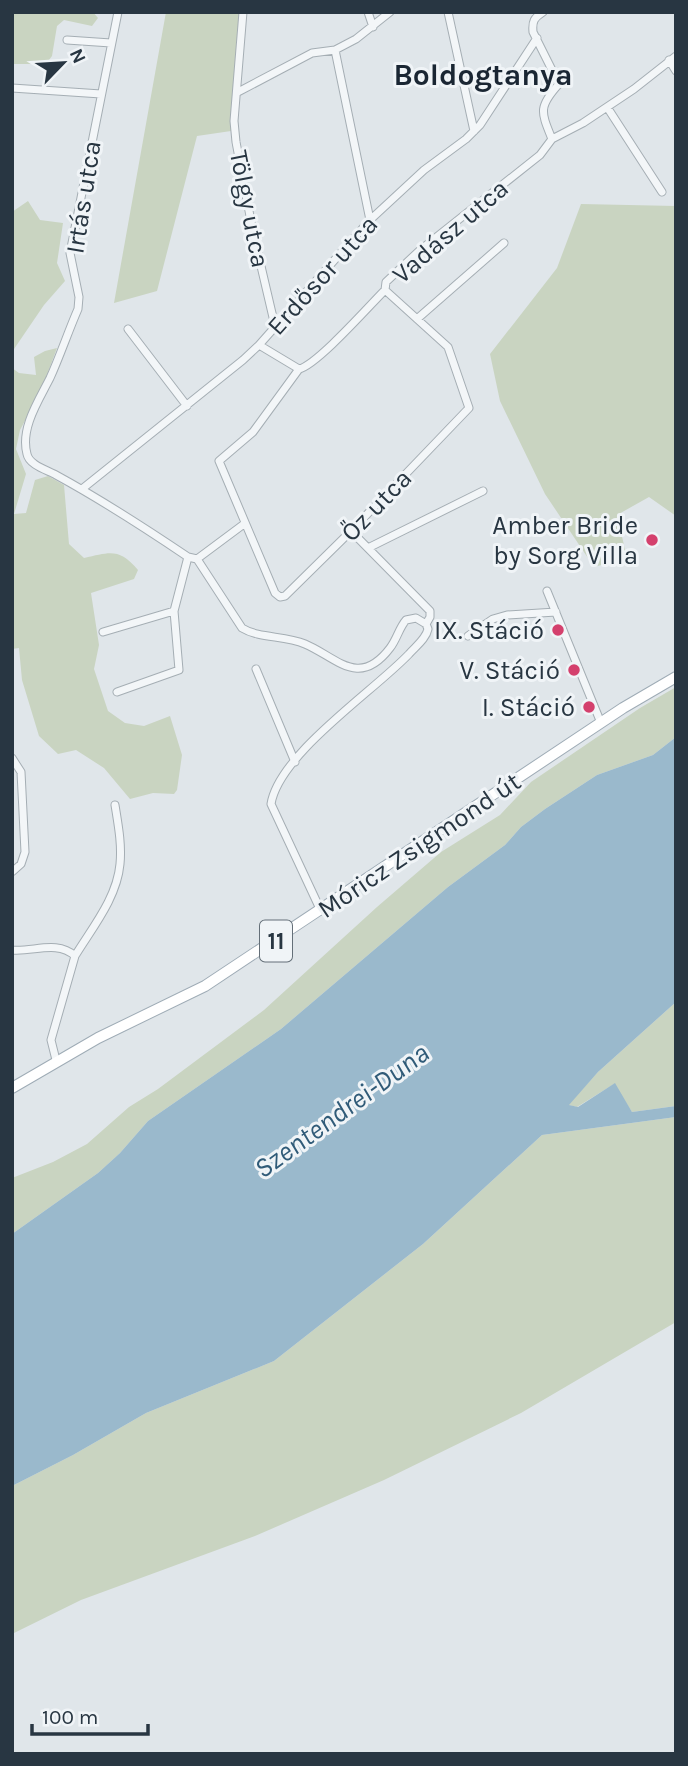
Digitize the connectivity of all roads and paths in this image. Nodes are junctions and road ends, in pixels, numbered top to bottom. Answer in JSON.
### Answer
{"nodes":[{"id":1,"x":118,"y":12,"type":"edge"},
{"id":2,"x":243,"y":12,"type":"edge"},
{"id":3,"x":368,"y":12,"type":"edge"},
{"id":4,"x":390,"y":12,"type":"edge"},
{"id":5,"x":448,"y":12,"type":"edge"},
{"id":6,"x":543,"y":12,"type":"edge"},
{"id":7,"x":373,"y":27,"type":"junction"},
{"id":8,"x":537,"y":38,"type":"junction"},
{"id":9,"x":67,"y":40,"type":"dead end"},
{"id":10,"x":111,"y":43,"type":"junction"},
{"id":11,"x":335,"y":50,"type":"junction"},
{"id":12,"x":672,"y":58,"type":"edge"},
{"id":13,"x":676,"y":71,"type":"edge"},
{"id":14,"x":12,"y":88,"type":"edge"},
{"id":15,"x":237,"y":92,"type":"junction"},
{"id":16,"x":100,"y":94,"type":"junction"},
{"id":17,"x":607,"y":107,"type":"junction"},
{"id":18,"x":474,"y":131,"type":"junction"},
{"id":19,"x":552,"y":139,"type":"junction"},
{"id":20,"x":662,"y":192,"type":"dead end"},
{"id":21,"x":370,"y":220,"type":"junction"},
{"id":22,"x":504,"y":243,"type":"dead end"},
{"id":23,"x":385,"y":290,"type":"junction"},
{"id":24,"x":417,"y":319,"type":"junction"},
{"id":25,"x":275,"y":326,"type":"junction"},
{"id":26,"x":128,"y":329,"type":"dead end"},
{"id":27,"x":259,"y":345,"type":"junction"},
{"id":28,"x":299,"y":369,"type":"junction"},
{"id":29,"x":187,"y":406,"type":"junction"},
{"id":30,"x":82,"y":489,"type":"junction"},
{"id":31,"x":483,"y":491,"type":"dead end"},
{"id":32,"x":244,"y":524,"type":"junction"},
{"id":33,"x":351,"y":531,"type":"junction"},
{"id":34,"x":368,"y":548,"type":"junction"},
{"id":35,"x":187,"y":557,"type":"junction"},
{"id":36,"x":197,"y":559,"type":"junction"},
{"id":37,"x":547,"y":591,"type":"dead end"},
{"id":38,"x":174,"y":611,"type":"junction"},
{"id":39,"x":556,"y":612,"type":"junction"},
{"id":40,"x":426,"y":624,"type":"junction"},
{"id":41,"x":103,"y":632,"type":"dead end"},
{"id":42,"x":468,"y":636,"type":"dead end"},
{"id":43,"x":256,"y":669,"type":"dead end"},
{"id":44,"x":676,"y":677,"type":"edge"},
{"id":45,"x":117,"y":692,"type":"dead end"},
{"id":46,"x":601,"y":723,"type":"junction"},
{"id":47,"x":12,"y":758,"type":"edge"},
{"id":48,"x":295,"y":762,"type":"junction"},
{"id":49,"x":16,"y":774,"type":"edge"},
{"id":50,"x":115,"y":805,"type":"dead end"},
{"id":51,"x":12,"y":872,"type":"edge"},
{"id":52,"x":321,"y":911,"type":"junction"},
{"id":53,"x":12,"y":950,"type":"edge"},
{"id":54,"x":75,"y":956,"type":"junction"},
{"id":55,"x":56,"y":1060,"type":"junction"},
{"id":56,"x":12,"y":1088,"type":"edge"}],
"edges":[{"from":1,"to":10,"type":"street","name":"Irtás utca"},
{"from":2,"to":15,"type":"street","name":"Tölgy utca"},
{"from":3,"to":7,"type":"street"},
{"from":4,"to":7,"type":"street"},
{"from":5,"to":18,"type":"street"},
{"from":6,"to":8,"type":"street"},
{"from":7,"to":11,"type":"street"},
{"from":8,"to":18,"type":"street","name":"Erdősor utca"},
{"from":8,"to":19,"type":"street"},
{"from":9,"to":10,"type":"street"},
{"from":10,"to":16,"type":"street","name":"Irtás utca"},
{"from":11,"to":15,"type":"street"},
{"from":11,"to":21,"type":"street"},
{"from":12,"to":13,"type":"street"},
{"from":12,"to":17,"type":"street","name":"Vadász utca"},
{"from":14,"to":16,"type":"street"},
{"from":15,"to":25,"type":"street","name":"Tölgy utca"},
{"from":16,"to":30,"type":"street","name":"Irtás utca"},
{"from":17,"to":19,"type":"street","name":"Vadász utca"},
{"from":17,"to":20,"type":"street"},
{"from":18,"to":21,"type":"street","name":"Erdősor utca"},
{"from":19,"to":23,"type":"street","name":"Vadász utca"},
{"from":21,"to":25,"type":"street","name":"Erdősor utca"},
{"from":22,"to":24,"type":"street"},
{"from":23,"to":24,"type":"street"},
{"from":23,"to":28,"type":"street","name":"Vadász utca"},
{"from":24,"to":33,"type":"street","name":"Őz utca"},
{"from":25,"to":27,"type":"street","name":"Erdősor utca"},
{"from":26,"to":29,"type":"street"},
{"from":27,"to":28,"type":"street"},
{"from":27,"to":29,"type":"street","name":"Erdősor utca"},
{"from":28,"to":32,"type":"street","name":"Vadász utca"},
{"from":29,"to":30,"type":"street","name":"Erdősor utca"},
{"from":30,"to":35,"type":"street"},
{"from":31,"to":34,"type":"street"},
{"from":32,"to":33,"type":"street","name":"Őz utca"},
{"from":32,"to":36,"type":"street"},
{"from":33,"to":34,"type":"street"},
{"from":34,"to":40,"type":"street"},
{"from":35,"to":36,"type":"street"},
{"from":35,"to":38,"type":"street"},
{"from":36,"to":40,"type":"street"},
{"from":37,"to":39,"type":"street"},
{"from":38,"to":41,"type":"street"},
{"from":38,"to":45,"type":"street"},
{"from":39,"to":42,"type":"street"},
{"from":39,"to":46,"type":"street"},
{"from":40,"to":48,"type":"street"},
{"from":43,"to":48,"type":"street"},
{"from":44,"to":46,"type":"main road","name":"Móricz Zsigmond út","number":"11"},
{"from":46,"to":52,"type":"main road","name":"Móricz Zsigmond út","number":"11"},
{"from":47,"to":49,"type":"street"},
{"from":48,"to":52,"type":"street"},
{"from":49,"to":51,"type":"street"},
{"from":50,"to":54,"type":"street"},
{"from":52,"to":55,"type":"main road","name":"Móricz Zsigmond út","number":"11"},
{"from":53,"to":54,"type":"street"},
{"from":54,"to":55,"type":"street"},
{"from":55,"to":56,"type":"main road","name":"Móricz Zsigmond út","number":"11"}]}
